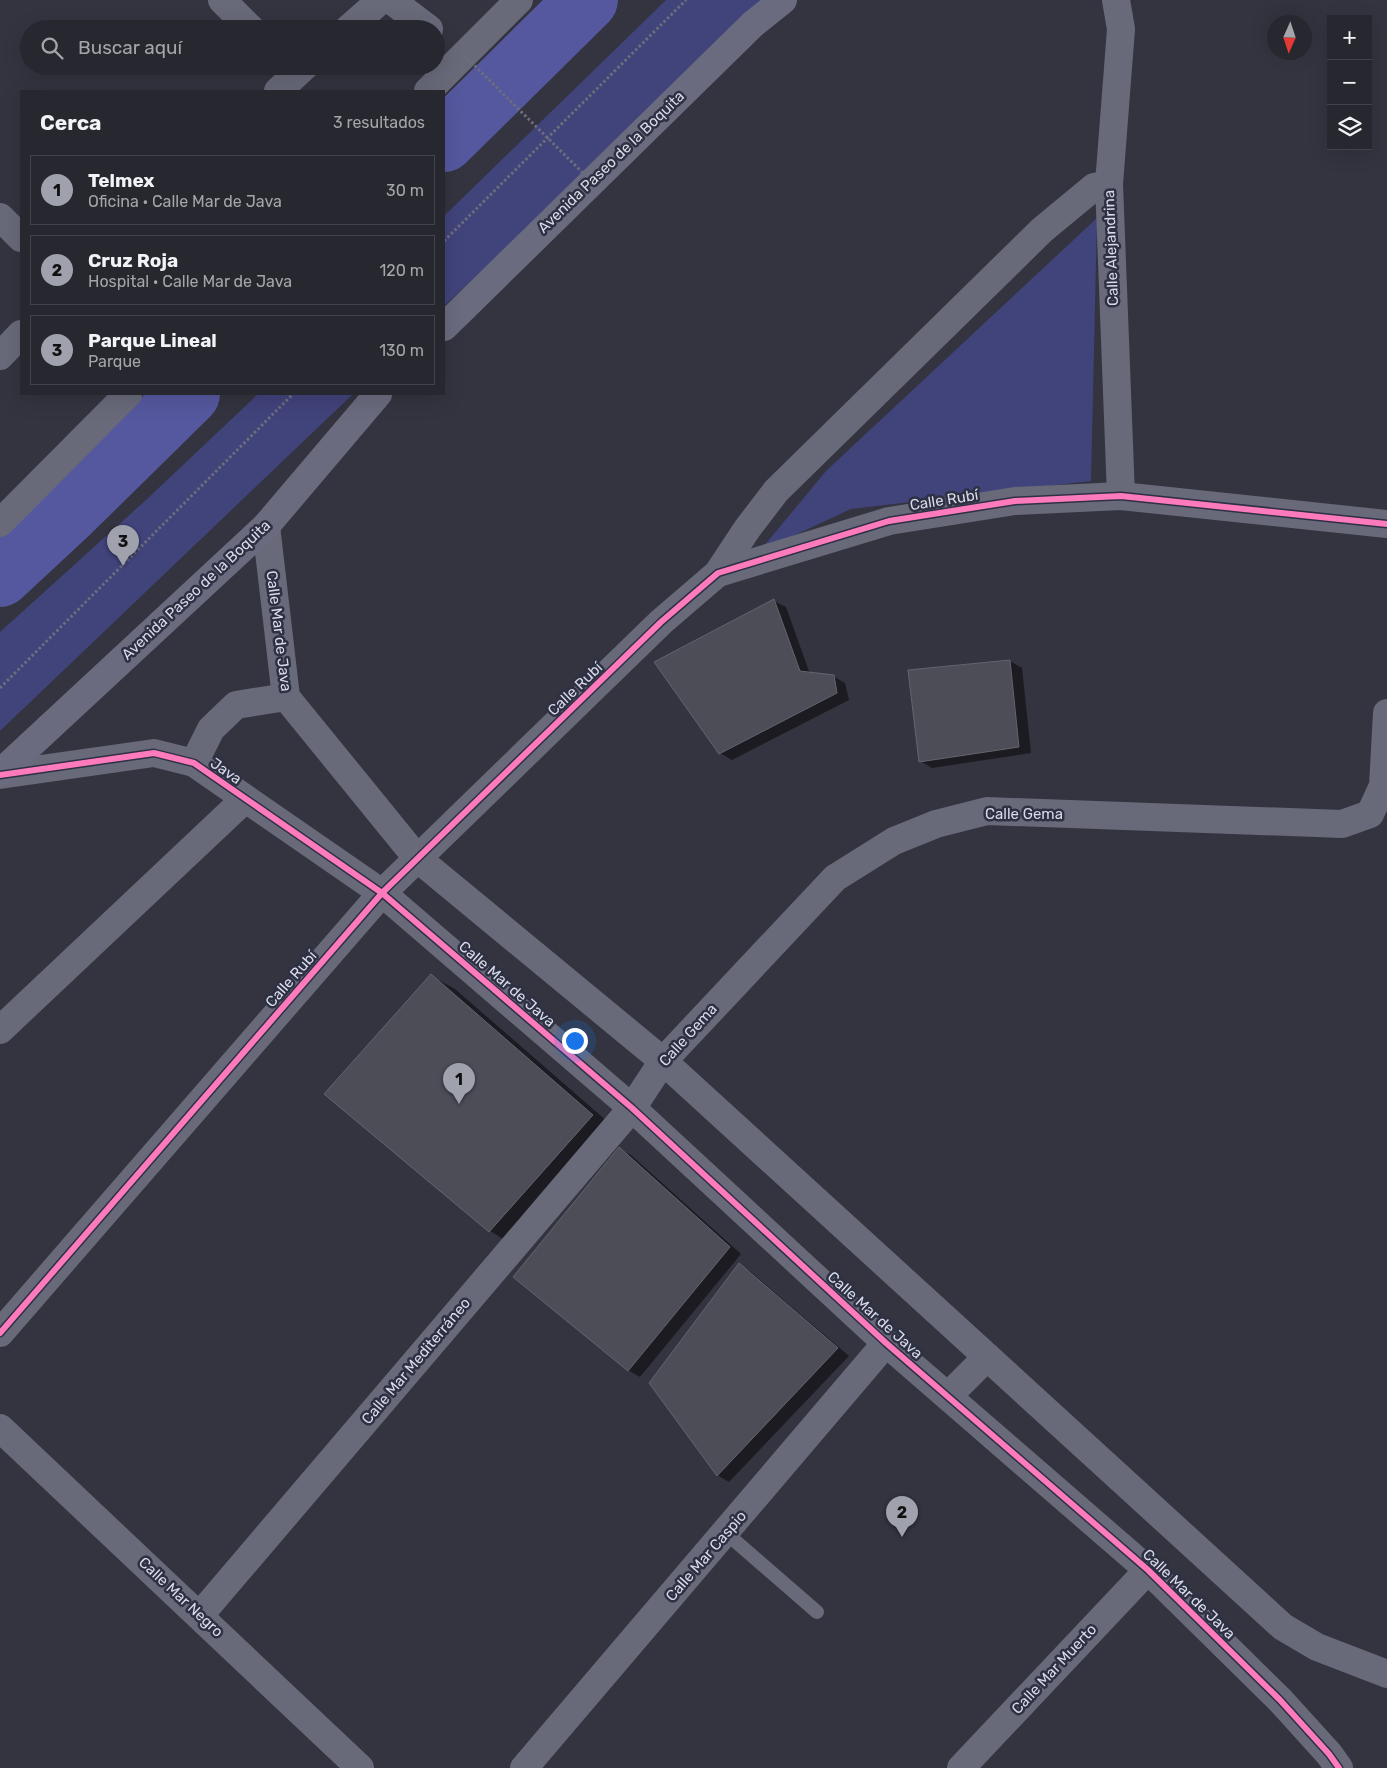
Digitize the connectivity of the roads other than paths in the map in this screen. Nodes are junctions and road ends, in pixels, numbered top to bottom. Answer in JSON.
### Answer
{"nodes":[{"id":1,"x":222,"y":0,"type":"edge"},
{"id":2,"x":382,"y":0,"type":"edge"},
{"id":3,"x":391,"y":0,"type":"edge"},
{"id":4,"x":520,"y":0,"type":"edge"},
{"id":5,"x":783,"y":0,"type":"edge"},
{"id":6,"x":1116,"y":0,"type":"edge"},
{"id":7,"x":242,"y":20,"type":"edge"},
{"id":8,"x":359,"y":20,"type":"edge"},
{"id":9,"x":417,"y":20,"type":"edge"},
{"id":10,"x":445,"y":41,"type":"edge"},
{"id":11,"x":464,"y":55,"type":"junction"},
{"id":12,"x":445,"y":74,"type":"edge"},
{"id":13,"x":444,"y":75,"type":"edge"},
{"id":14,"x":429,"y":90,"type":"edge"},
{"id":15,"x":1109,"y":184,"type":"junction"},
{"id":16,"x":0,"y":217,"type":"edge"},
{"id":17,"x":20,"y":237,"type":"edge"},
{"id":18,"x":445,"y":327,"type":"edge"},
{"id":19,"x":20,"y":335,"type":"edge"},
{"id":20,"x":0,"y":356,"type":"edge"},
{"id":21,"x":127,"y":395,"type":"edge"},
{"id":22,"x":377,"y":395,"type":"edge"},
{"id":23,"x":1121,"y":496,"type":"junction"},
{"id":24,"x":0,"y":523,"type":"edge"},
{"id":25,"x":1387,"y":524,"type":"edge"},
{"id":26,"x":266,"y":526,"type":"junction"},
{"id":27,"x":718,"y":573,"type":"junction"},
{"id":28,"x":286,"y":697,"type":"junction"},
{"id":29,"x":1387,"y":713,"type":"edge"},
{"id":30,"x":194,"y":763,"type":"junction"},
{"id":31,"x":0,"y":774,"type":"edge"},
{"id":32,"x":245,"y":799,"type":"junction"},
{"id":33,"x":417,"y":858,"type":"junction"},
{"id":34,"x":382,"y":893,"type":"junction"},
{"id":35,"x":0,"y":1030,"type":"edge"},
{"id":36,"x":663,"y":1060,"type":"junction"},
{"id":37,"x":632,"y":1108,"type":"junction"},
{"id":38,"x":0,"y":1333,"type":"edge"},
{"id":39,"x":886,"y":1343,"type":"junction"},
{"id":40,"x":987,"y":1357,"type":"junction"},
{"id":41,"x":948,"y":1396,"type":"junction"},
{"id":42,"x":0,"y":1428,"type":"edge"},
{"id":43,"x":726,"y":1533,"type":"junction"},
{"id":44,"x":1148,"y":1570,"type":"junction"},
{"id":45,"x":817,"y":1612,"type":"dead end"},
{"id":46,"x":200,"y":1615,"type":"junction"},
{"id":47,"x":1387,"y":1674,"type":"edge"},
{"id":48,"x":360,"y":1768,"type":"edge"},
{"id":49,"x":524,"y":1768,"type":"edge"},
{"id":50,"x":961,"y":1768,"type":"edge"},
{"id":51,"x":1339,"y":1768,"type":"edge"}],
"edges":[{"from":1,"to":7,"type":"street"},
{"from":2,"to":8,"type":"street"},
{"from":3,"to":9,"type":"street"},
{"from":4,"to":11,"type":"street"},
{"from":5,"to":18,"type":"main road","name":"Avenida Paseo de la Boquita"},
{"from":6,"to":15,"type":"street","name":"Calle Alejandrina"},
{"from":10,"to":11,"type":"street"},
{"from":11,"to":12,"type":"street"},
{"from":13,"to":14,"type":"street"},
{"from":15,"to":23,"type":"street","name":"Calle Alejandrina"},
{"from":15,"to":27,"type":"street","name":"Calle Rubí"},
{"from":16,"to":17,"type":"street"},
{"from":19,"to":20,"type":"street"},
{"from":21,"to":24,"type":"street"},
{"from":22,"to":26,"type":"main road","name":"Avenida Paseo de la Boquita"},
{"from":23,"to":25,"type":"street","name":"Calle Rubí"},
{"from":23,"to":27,"type":"street","name":"Calle Rubí"},
{"from":26,"to":28,"type":"street","name":"Calle Mar de Java"},
{"from":26,"to":31,"type":"main road","name":"Avenida Paseo de la Boquita"},
{"from":27,"to":33,"type":"street","name":"Calle Rubí"},
{"from":28,"to":30,"type":"street"},
{"from":28,"to":33,"type":"street","name":"Calle Mar de Java"},
{"from":29,"to":36,"type":"street","name":"Calle Gema"},
{"from":30,"to":31,"type":"street","name":"Java"},
{"from":30,"to":32,"type":"street","name":"Java"},
{"from":32,"to":34,"type":"street","name":"Java"},
{"from":32,"to":35,"type":"street"},
{"from":33,"to":34,"type":"street","name":"Calle Rubí"},
{"from":33,"to":36,"type":"street","name":"Calle Mar de Java"},
{"from":34,"to":37,"type":"street","name":"Calle Mar de Java"},
{"from":34,"to":38,"type":"street","name":"Calle Rubí"},
{"from":36,"to":37,"type":"street","name":"Calle Gema"},
{"from":36,"to":40,"type":"street","name":"Calle Mar de Java"},
{"from":37,"to":39,"type":"street","name":"Calle Mar de Java"},
{"from":37,"to":46,"type":"street","name":"Calle Mar Mediterráneo"},
{"from":39,"to":41,"type":"street","name":"Calle Mar de Java"},
{"from":39,"to":43,"type":"street","name":"Calle Mar Caspio"},
{"from":40,"to":41,"type":"street"},
{"from":40,"to":47,"type":"street","name":"Calle Mar de Java"},
{"from":41,"to":44,"type":"street","name":"Calle Mar de Java"},
{"from":42,"to":46,"type":"street","name":"Calle Mar Negro"},
{"from":43,"to":45,"type":"lane"},
{"from":43,"to":49,"type":"street","name":"Calle Mar Caspio"},
{"from":44,"to":50,"type":"street","name":"Calle Mar Muerto"},
{"from":44,"to":51,"type":"street","name":"Calle Mar de Java"},
{"from":46,"to":48,"type":"street","name":"Calle Mar Negro"}]}
